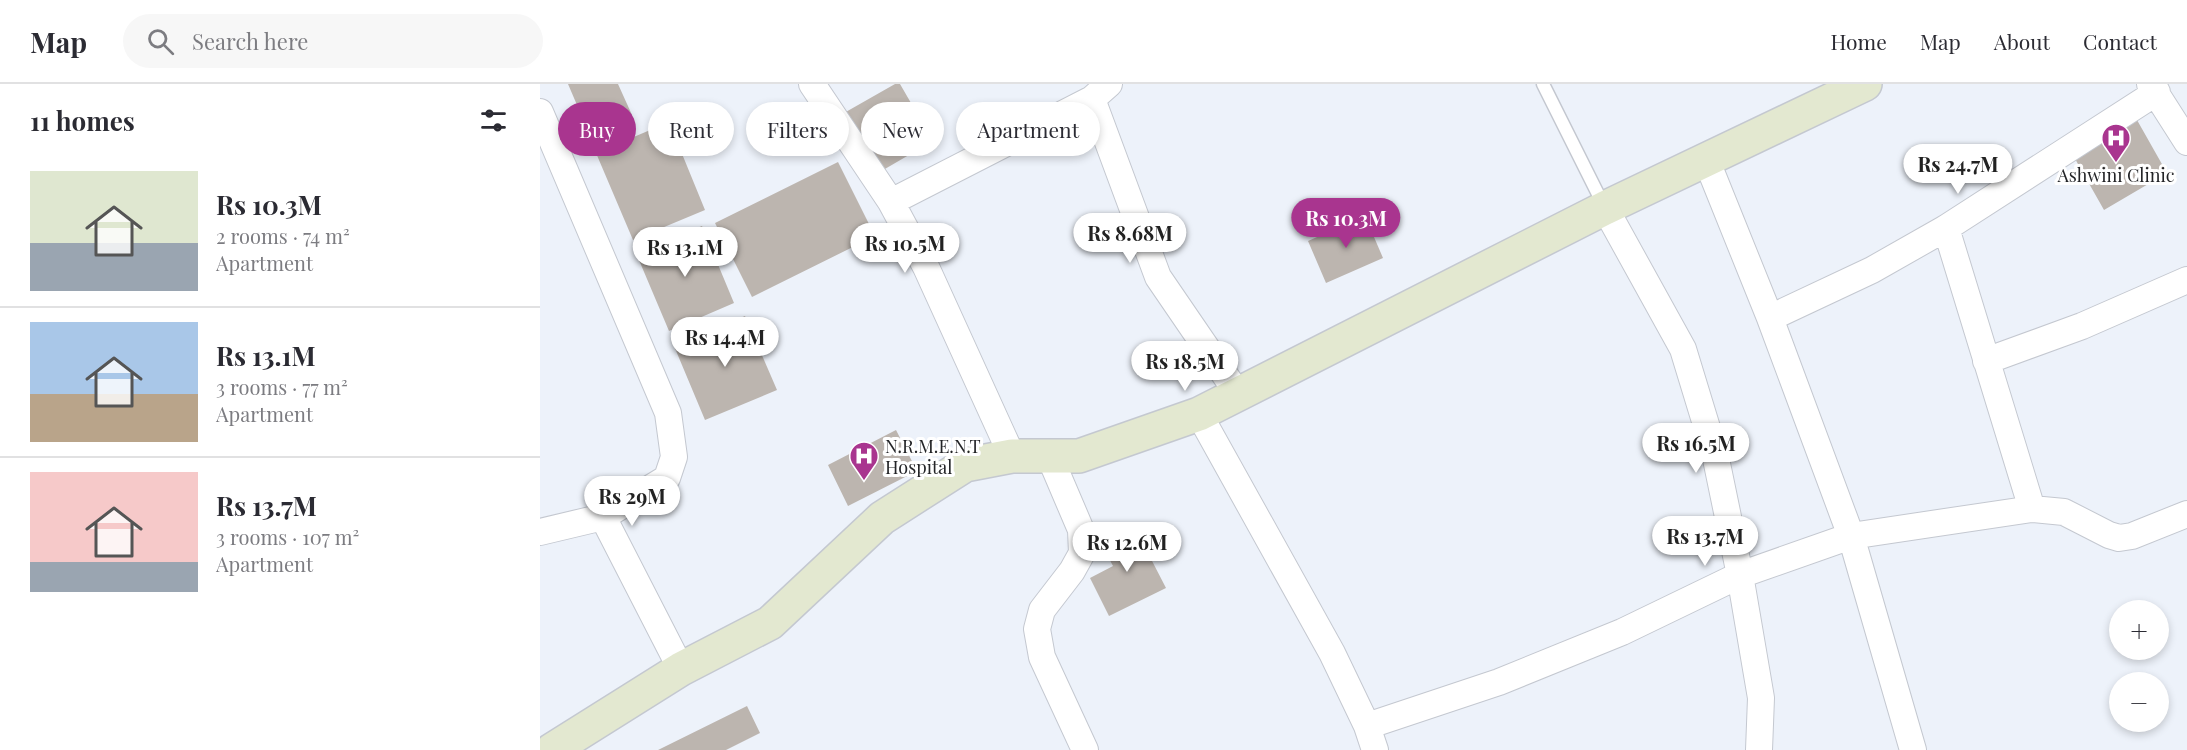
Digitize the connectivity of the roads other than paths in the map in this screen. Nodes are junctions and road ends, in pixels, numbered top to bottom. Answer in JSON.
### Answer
{"nodes":[{"id":1,"x":812,"y":84,"type":"edge"},
{"id":2,"x":1543,"y":84,"type":"edge"},
{"id":3,"x":1865,"y":84,"type":"edge"},
{"id":4,"x":2153,"y":88,"type":"edge"},
{"id":5,"x":1101,"y":91,"type":"edge"},
{"id":6,"x":540,"y":112,"type":"edge"},
{"id":7,"x":2187,"y":142,"type":"edge"},
{"id":8,"x":1706,"y":159,"type":"junction"},
{"id":9,"x":891,"y":202,"type":"junction"},
{"id":10,"x":1605,"y":208,"type":"junction"},
{"id":11,"x":1946,"y":228,"type":"junction"},
{"id":12,"x":2187,"y":280,"type":"edge"},
{"id":13,"x":1770,"y":318,"type":"junction"},
{"id":14,"x":1986,"y":361,"type":"junction"},
{"id":15,"x":1238,"y":394,"type":"junction"},
{"id":16,"x":1199,"y":414,"type":"junction"},
{"id":17,"x":1049,"y":455,"type":"junction"},
{"id":18,"x":1012,"y":456,"type":"junction"},
{"id":19,"x":2032,"y":509,"type":"junction"},
{"id":20,"x":2187,"y":514,"type":"edge"},
{"id":21,"x":603,"y":517,"type":"junction"},
{"id":22,"x":540,"y":532,"type":"edge"},
{"id":23,"x":1851,"y":536,"type":"junction"},
{"id":24,"x":1740,"y":575,"type":"junction"},
{"id":25,"x":681,"y":669,"type":"junction"},
{"id":26,"x":1367,"y":726,"type":"junction"},
{"id":27,"x":552,"y":750,"type":"edge"},
{"id":28,"x":1085,"y":750,"type":"edge"},
{"id":29,"x":1375,"y":750,"type":"edge"},
{"id":30,"x":1759,"y":750,"type":"edge"},
{"id":31,"x":1913,"y":750,"type":"edge"}],
"edges":[{"from":1,"to":9,"type":"street"},
{"from":2,"to":10,"type":"lane"},
{"from":3,"to":8,"type":"main road"},
{"from":4,"to":7,"type":"street"},
{"from":4,"to":11,"type":"street"},
{"from":5,"to":9,"type":"street"},
{"from":5,"to":15,"type":"street"},
{"from":6,"to":21,"type":"street"},
{"from":8,"to":10,"type":"main road"},
{"from":8,"to":13,"type":"street"},
{"from":9,"to":18,"type":"street"},
{"from":10,"to":15,"type":"main road"},
{"from":10,"to":24,"type":"street"},
{"from":11,"to":13,"type":"street"},
{"from":11,"to":14,"type":"street"},
{"from":12,"to":14,"type":"street"},
{"from":13,"to":23,"type":"street"},
{"from":14,"to":19,"type":"street"},
{"from":15,"to":16,"type":"main road"},
{"from":16,"to":17,"type":"main road"},
{"from":16,"to":26,"type":"street"},
{"from":17,"to":18,"type":"main road"},
{"from":17,"to":28,"type":"street"},
{"from":18,"to":25,"type":"main road"},
{"from":19,"to":20,"type":"street"},
{"from":19,"to":23,"type":"street"},
{"from":21,"to":22,"type":"street"},
{"from":21,"to":25,"type":"street"},
{"from":23,"to":24,"type":"street"},
{"from":23,"to":31,"type":"street"},
{"from":24,"to":26,"type":"street"},
{"from":24,"to":30,"type":"street"},
{"from":25,"to":27,"type":"main road"},
{"from":26,"to":29,"type":"street"}]}
